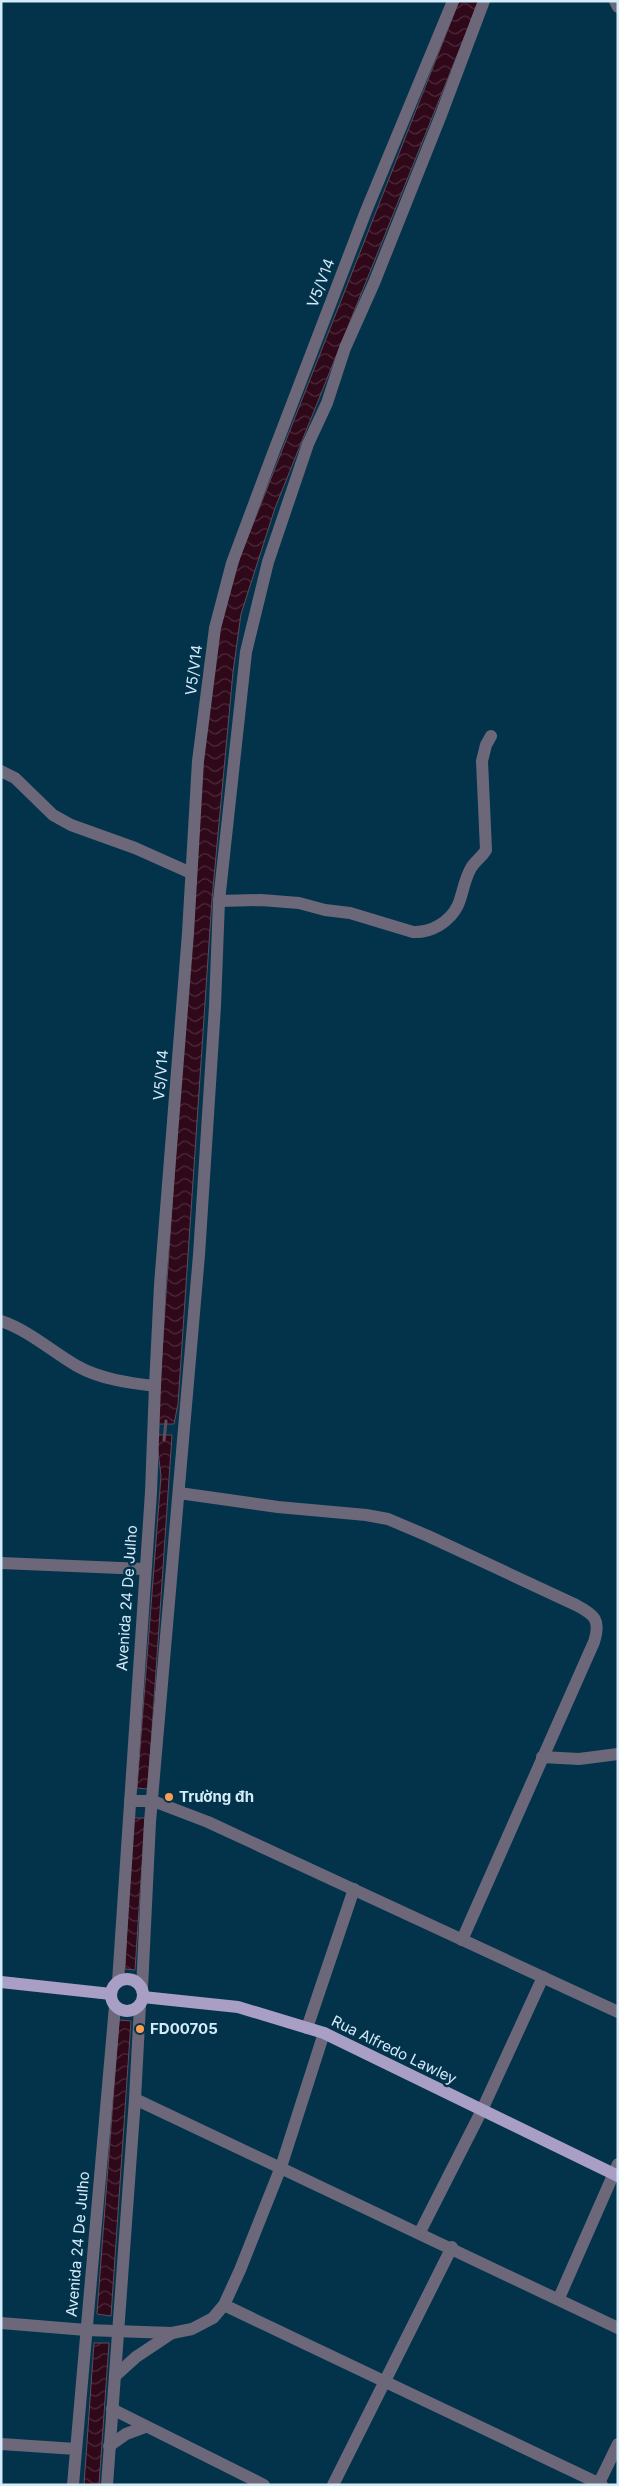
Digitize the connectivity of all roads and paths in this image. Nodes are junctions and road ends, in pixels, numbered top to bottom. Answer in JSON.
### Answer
{"nodes":[{"id":1,"x":453,"y":1,"type":"edge"},
{"id":2,"x":615,"y":1,"type":"edge"},
{"id":3,"x":486,"y":2,"type":"edge"},
{"id":4,"x":618,"y":7,"type":"edge"},
{"id":5,"x":491,"y":736,"type":"dead end"},
{"id":6,"x":1,"y":771,"type":"edge"},
{"id":7,"x":191,"y":872,"type":"junction"},
{"id":8,"x":219,"y":901,"type":"junction"},
{"id":9,"x":1,"y":1321,"type":"edge"},
{"id":10,"x":155,"y":1386,"type":"junction"},
{"id":11,"x":179,"y":1493,"type":"junction"},
{"id":12,"x":1,"y":1562,"type":"edge"},
{"id":13,"x":144,"y":1569,"type":"junction"},
{"id":14,"x":618,"y":1754,"type":"edge"},
{"id":15,"x":542,"y":1757,"type":"junction"},
{"id":16,"x":130,"y":1801,"type":"junction"},
{"id":17,"x":153,"y":1801,"type":"junction"},
{"id":18,"x":354,"y":1890,"type":"junction"},
{"id":19,"x":462,"y":1940,"type":"junction"},
{"id":20,"x":543,"y":1977,"type":"junction"},
{"id":21,"x":1,"y":1982,"type":"edge"},
{"id":22,"x":118,"y":1982,"type":"junction"},
{"id":23,"x":111,"y":1994,"type":"junction"},
{"id":24,"x":141,"y":1997,"type":"junction"},
{"id":25,"x":115,"y":2006,"type":"junction"},
{"id":26,"x":618,"y":2012,"type":"edge"},
{"id":27,"x":307,"y":2028,"type":"junction"},
{"id":28,"x":324,"y":2033,"type":"junction"},
{"id":29,"x":135,"y":2099,"type":"junction"},
{"id":30,"x":482,"y":2110,"type":"junction"},
{"id":31,"x":281,"y":2167,"type":"junction"},
{"id":32,"x":616,"y":2171,"type":"edge"},
{"id":33,"x":420,"y":2232,"type":"junction"},
{"id":34,"x":452,"y":2248,"type":"junction"},
{"id":35,"x":558,"y":2298,"type":"junction"},
{"id":36,"x":224,"y":2306,"type":"junction"},
{"id":37,"x":1,"y":2323,"type":"edge"},
{"id":38,"x":618,"y":2328,"type":"edge"},
{"id":39,"x":86,"y":2330,"type":"junction"},
{"id":40,"x":118,"y":2331,"type":"junction"},
{"id":41,"x":172,"y":2333,"type":"junction"},
{"id":42,"x":115,"y":2376,"type":"junction"},
{"id":43,"x":383,"y":2381,"type":"junction"},
{"id":44,"x":112,"y":2409,"type":"junction"},
{"id":45,"x":145,"y":2427,"type":"junction"},
{"id":46,"x":1,"y":2444,"type":"edge"},
{"id":47,"x":618,"y":2444,"type":"edge"},
{"id":48,"x":109,"y":2446,"type":"junction"},
{"id":49,"x":76,"y":2449,"type":"junction"},
{"id":50,"x":600,"y":2484,"type":"edge"},
{"id":51,"x":74,"y":2485,"type":"edge"},
{"id":52,"x":107,"y":2485,"type":"edge"},
{"id":53,"x":264,"y":2485,"type":"edge"},
{"id":54,"x":333,"y":2485,"type":"edge"}],
"edges":[{"from":1,"to":7,"type":"street","name":"V5/V14"},
{"from":2,"to":4,"type":"street"},
{"from":3,"to":8,"type":"street"},
{"from":5,"to":8,"type":"street"},
{"from":6,"to":7,"type":"street"},
{"from":7,"to":10,"type":"street","name":"V5/V14"},
{"from":8,"to":11,"type":"street"},
{"from":9,"to":10,"type":"street"},
{"from":10,"to":13,"type":"street","name":"Avenida 24 De Julho"},
{"from":11,"to":15,"type":"street"},
{"from":11,"to":17,"type":"street"},
{"from":12,"to":13,"type":"street"},
{"from":13,"to":16,"type":"street","name":"Avenida 24 De Julho"},
{"from":14,"to":15,"type":"street"},
{"from":15,"to":19,"type":"street"},
{"from":16,"to":17,"type":"street"},
{"from":16,"to":22,"type":"street","name":"Avenida 24 De Julho"},
{"from":17,"to":18,"type":"street"},
{"from":17,"to":24,"type":"street"},
{"from":18,"to":19,"type":"street"},
{"from":18,"to":27,"type":"street"},
{"from":19,"to":20,"type":"street"},
{"from":20,"to":26,"type":"street"},
{"from":20,"to":30,"type":"street"},
{"from":21,"to":23,"type":"main road"},
{"from":22,"to":23,"type":"main road"},
{"from":22,"to":24,"type":"main road"},
{"from":23,"to":25,"type":"main road"},
{"from":24,"to":25,"type":"main road"},
{"from":24,"to":27,"type":"main road","name":"Rua Alfredo Lawley"},
{"from":24,"to":29,"type":"street"},
{"from":25,"to":39,"type":"street","name":"Avenida 24 De Julho"},
{"from":27,"to":28,"type":"main road","name":"Rua Alfredo Lawley"},
{"from":28,"to":30,"type":"main road","name":"Rua Alfredo Lawley"},
{"from":28,"to":31,"type":"street"},
{"from":29,"to":31,"type":"street"},
{"from":29,"to":40,"type":"street"},
{"from":30,"to":32,"type":"main road","name":"Rua Alfredo Lawley"},
{"from":30,"to":33,"type":"street"},
{"from":31,"to":33,"type":"street"},
{"from":31,"to":36,"type":"street"},
{"from":32,"to":35,"type":"street"},
{"from":33,"to":34,"type":"street"},
{"from":34,"to":35,"type":"street"},
{"from":34,"to":43,"type":"street"},
{"from":35,"to":38,"type":"street"},
{"from":36,"to":41,"type":"street"},
{"from":36,"to":43,"type":"street"},
{"from":37,"to":39,"type":"street"},
{"from":39,"to":40,"type":"street"},
{"from":39,"to":49,"type":"street","name":"Avenida 24 De Julho"},
{"from":40,"to":41,"type":"street"},
{"from":40,"to":42,"type":"street"},
{"from":41,"to":42,"type":"street"},
{"from":42,"to":44,"type":"street"},
{"from":43,"to":50,"type":"street"},
{"from":43,"to":54,"type":"street"},
{"from":44,"to":45,"type":"street"},
{"from":44,"to":48,"type":"street"},
{"from":45,"to":48,"type":"street"},
{"from":45,"to":53,"type":"street"},
{"from":46,"to":49,"type":"street"},
{"from":47,"to":50,"type":"street"},
{"from":48,"to":52,"type":"street"},
{"from":49,"to":51,"type":"street","name":"Avenida 24 De Julho"}]}
